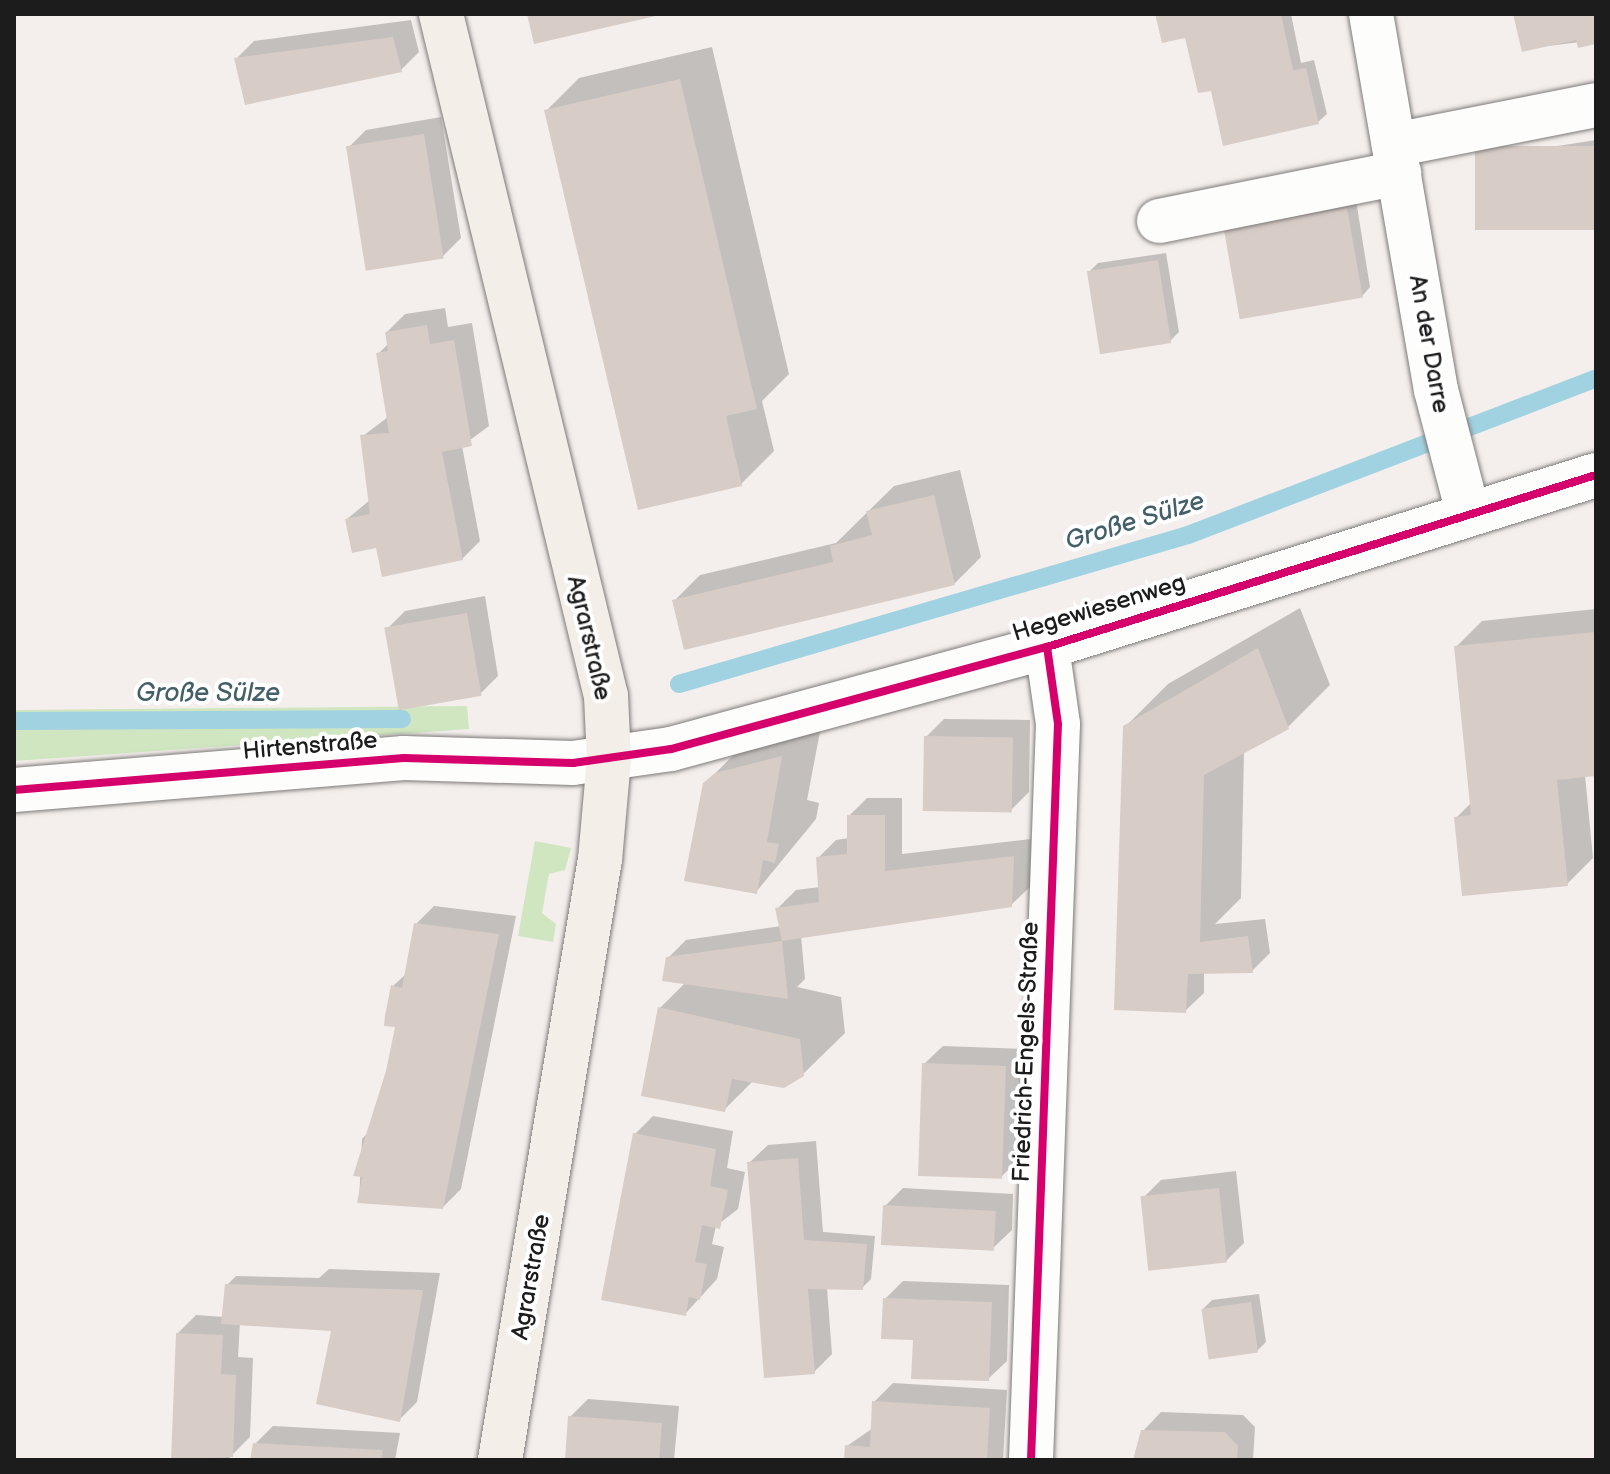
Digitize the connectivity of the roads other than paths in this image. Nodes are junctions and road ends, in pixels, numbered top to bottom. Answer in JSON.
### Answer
{"nodes":[{"id":1,"x":441,"y":14,"type":"edge"},
{"id":2,"x":1371,"y":14,"type":"edge"},
{"id":3,"x":1596,"y":105,"type":"edge"},
{"id":4,"x":1397,"y":159,"type":"junction"},
{"id":5,"x":1159,"y":221,"type":"dead end"},
{"id":6,"x":1596,"y":475,"type":"edge"},
{"id":7,"x":1468,"y":513,"type":"junction"},
{"id":8,"x":1047,"y":647,"type":"junction"},
{"id":9,"x":609,"y":759,"type":"junction"},
{"id":10,"x":14,"y":790,"type":"edge"},
{"id":11,"x":500,"y":1460,"type":"edge"},
{"id":12,"x":1031,"y":1460,"type":"edge"}],
"edges":[{"from":1,"to":9,"type":"main road","name":"Agrarstraße"},
{"from":2,"to":4,"type":"street","name":"An der Darre"},
{"from":3,"to":4,"type":"street"},
{"from":4,"to":5,"type":"street"},
{"from":4,"to":7,"type":"street","name":"An der Darre"},
{"from":6,"to":7,"type":"street","name":"Hegewiesenweg"},
{"from":7,"to":8,"type":"street","name":"Hegewiesenweg"},
{"from":8,"to":9,"type":"street","name":"Hegewiesenweg"},
{"from":8,"to":12,"type":"street","name":"Friedrich-Engels-Straße"},
{"from":9,"to":10,"type":"street","name":"Hirtenstraße"},
{"from":9,"to":11,"type":"main road","name":"Agrarstraße"}]}
